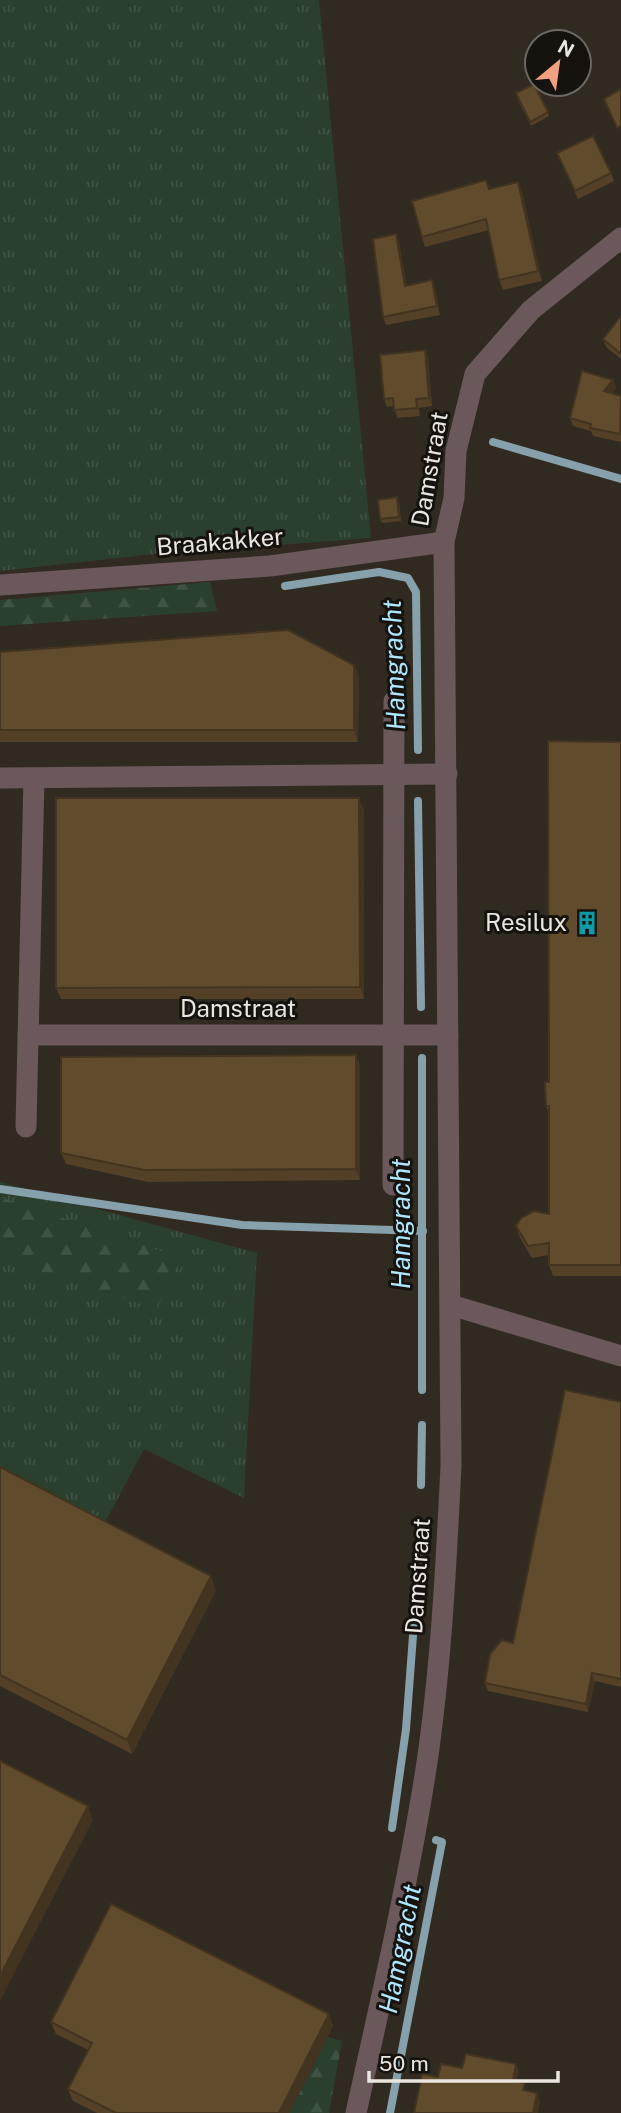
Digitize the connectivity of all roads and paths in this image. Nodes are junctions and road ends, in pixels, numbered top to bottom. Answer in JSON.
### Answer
{"nodes":[{"id":1,"x":621,"y":238,"type":"edge"},
{"id":2,"x":444,"y":542,"type":"junction"},
{"id":3,"x":0,"y":585,"type":"edge"},
{"id":4,"x":394,"y":701,"type":"dead end"},
{"id":5,"x":447,"y":774,"type":"junction"},
{"id":6,"x":393,"y":775,"type":"junction"},
{"id":7,"x":0,"y":778,"type":"edge"},
{"id":8,"x":34,"y":778,"type":"junction"},
{"id":9,"x":28,"y":1035,"type":"junction"},
{"id":10,"x":396,"y":1035,"type":"junction"},
{"id":11,"x":448,"y":1035,"type":"junction"},
{"id":12,"x":26,"y":1126,"type":"dead end"},
{"id":13,"x":393,"y":1185,"type":"dead end"},
{"id":14,"x":451,"y":1305,"type":"junction"},
{"id":15,"x":621,"y":1356,"type":"edge"},
{"id":16,"x":356,"y":2113,"type":"edge"}],
"edges":[{"from":1,"to":2,"type":"street","name":"Damstraat"},
{"from":2,"to":3,"type":"street","name":"Braakakker"},
{"from":2,"to":5,"type":"street","name":"Damstraat"},
{"from":4,"to":6,"type":"street"},
{"from":5,"to":6,"type":"street"},
{"from":5,"to":11,"type":"street","name":"Damstraat"},
{"from":6,"to":8,"type":"street"},
{"from":6,"to":10,"type":"street"},
{"from":7,"to":8,"type":"street"},
{"from":8,"to":9,"type":"street"},
{"from":9,"to":10,"type":"street","name":"Damstraat"},
{"from":9,"to":12,"type":"street"},
{"from":10,"to":11,"type":"street","name":"Damstraat"},
{"from":10,"to":13,"type":"street"},
{"from":11,"to":14,"type":"street","name":"Damstraat"},
{"from":14,"to":15,"type":"street"},
{"from":14,"to":16,"type":"street","name":"Damstraat"}]}
